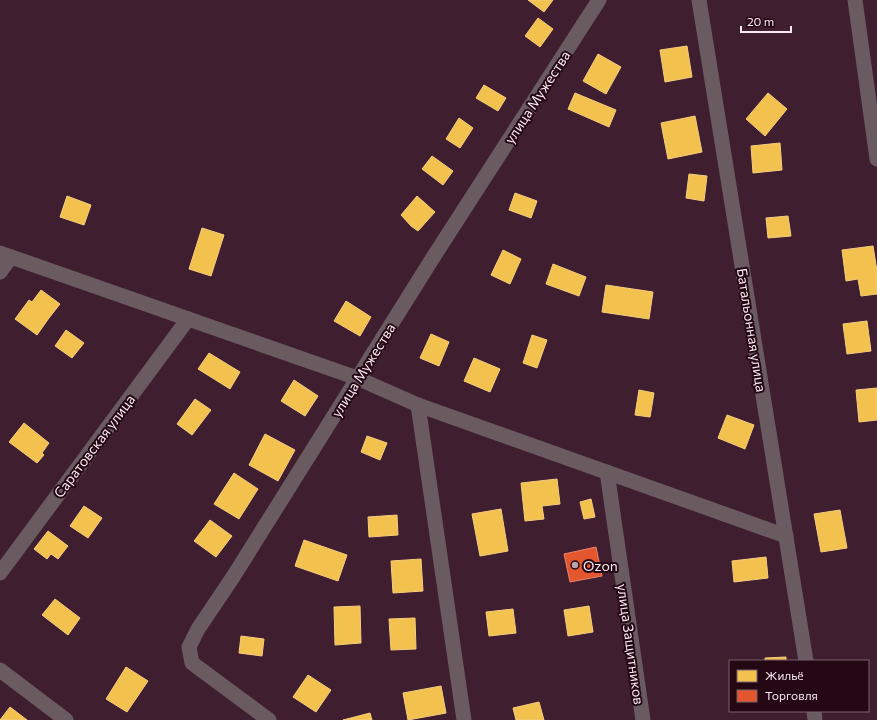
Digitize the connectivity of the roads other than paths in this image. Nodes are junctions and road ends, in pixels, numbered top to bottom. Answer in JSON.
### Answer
{"nodes":[{"id":1,"x":599,"y":0,"type":"edge"},
{"id":2,"x":698,"y":0,"type":"edge"},
{"id":3,"x":855,"y":0,"type":"edge"},
{"id":4,"x":877,"y":159,"type":"edge"},
{"id":5,"x":6,"y":255,"type":"edge"},
{"id":6,"x":0,"y":272,"type":"edge"},
{"id":7,"x":188,"y":319,"type":"junction"},
{"id":8,"x":357,"y":378,"type":"junction"},
{"id":9,"x":418,"y":405,"type":"junction"},
{"id":10,"x":607,"y":472,"type":"junction"},
{"id":11,"x":786,"y":536,"type":"junction"},
{"id":12,"x":0,"y":573,"type":"edge"},
{"id":13,"x":806,"y":660,"type":"edge"},
{"id":14,"x":0,"y":670,"type":"edge"},
{"id":15,"x":66,"y":720,"type":"edge"},
{"id":16,"x":269,"y":720,"type":"edge"},
{"id":17,"x":464,"y":720,"type":"edge"},
{"id":18,"x":642,"y":720,"type":"edge"}],
"edges":[{"from":1,"to":8,"type":"street","name":"улица Мужества"},
{"from":2,"to":11,"type":"street","name":"Батальонная улица"},
{"from":3,"to":4,"type":"street"},
{"from":5,"to":6,"type":"street"},
{"from":5,"to":7,"type":"street"},
{"from":7,"to":8,"type":"street"},
{"from":7,"to":12,"type":"street","name":"Саратовская улица"},
{"from":8,"to":9,"type":"street"},
{"from":8,"to":16,"type":"street","name":"улица Мужества"},
{"from":9,"to":10,"type":"street"},
{"from":9,"to":17,"type":"street"},
{"from":10,"to":11,"type":"street"},
{"from":10,"to":18,"type":"street","name":"улица Защитников"},
{"from":11,"to":13,"type":"street","name":"Батальонная улица"},
{"from":14,"to":15,"type":"street"}]}
